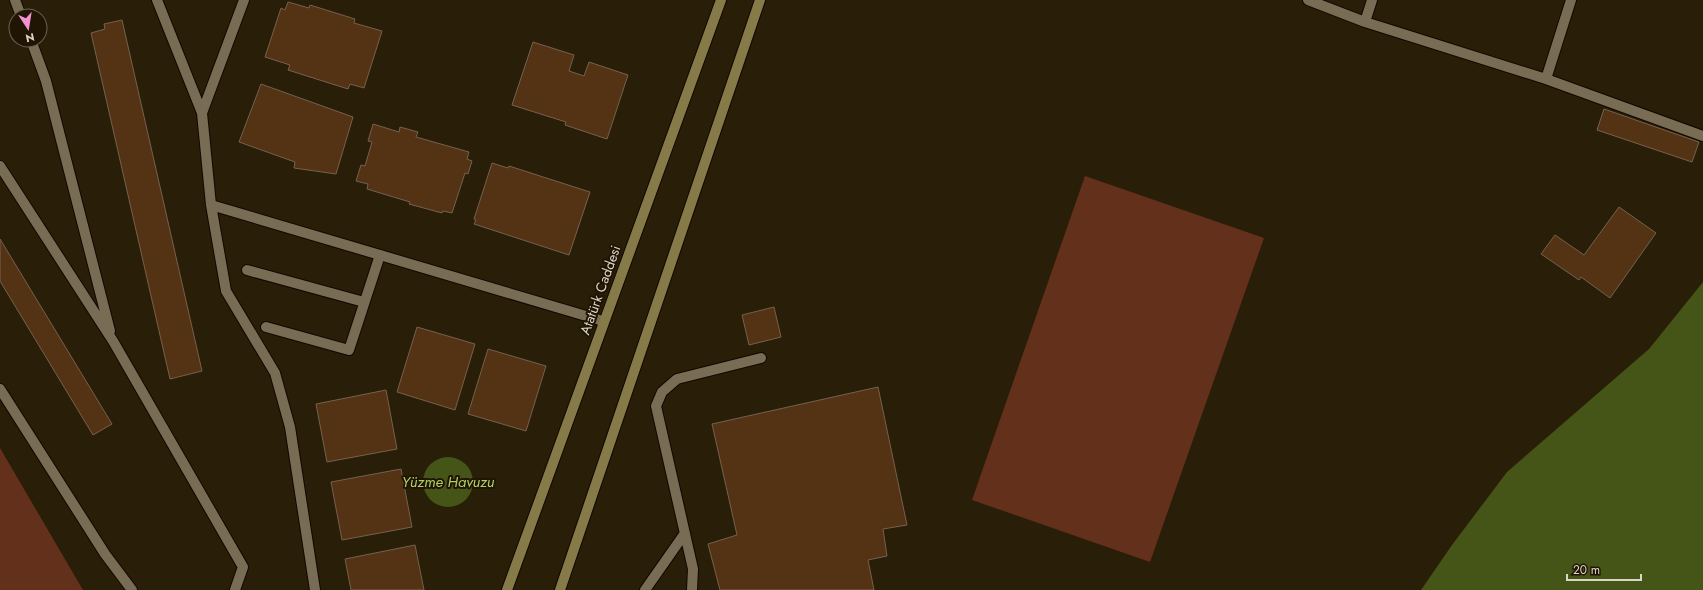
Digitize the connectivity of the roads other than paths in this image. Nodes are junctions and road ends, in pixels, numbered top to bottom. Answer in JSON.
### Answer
{"nodes":[{"id":1,"x":157,"y":0,"type":"edge"},
{"id":2,"x":244,"y":0,"type":"edge"},
{"id":3,"x":721,"y":0,"type":"edge"},
{"id":4,"x":760,"y":0,"type":"edge"},
{"id":5,"x":1308,"y":0,"type":"edge"},
{"id":6,"x":1372,"y":0,"type":"edge"},
{"id":7,"x":1571,"y":0,"type":"edge"},
{"id":8,"x":1365,"y":22,"type":"junction"},
{"id":9,"x":33,"y":48,"type":"edge"},
{"id":10,"x":1546,"y":79,"type":"junction"},
{"id":11,"x":202,"y":113,"type":"junction"},
{"id":12,"x":1703,"y":136,"type":"edge"},
{"id":13,"x":0,"y":166,"type":"edge"},
{"id":14,"x":211,"y":205,"type":"junction"},
{"id":15,"x":380,"y":255,"type":"junction"},
{"id":16,"x":247,"y":270,"type":"dead end"},
{"id":17,"x":364,"y":302,"type":"junction"},
{"id":18,"x":603,"y":321,"type":"junction"},
{"id":19,"x":266,"y":327,"type":"dead end"},
{"id":20,"x":113,"y":341,"type":"junction"},
{"id":21,"x":761,"y":358,"type":"dead end"},
{"id":22,"x":0,"y":389,"type":"edge"},
{"id":23,"x":685,"y":533,"type":"junction"},
{"id":24,"x":132,"y":590,"type":"edge"},
{"id":25,"x":235,"y":590,"type":"edge"},
{"id":26,"x":315,"y":590,"type":"edge"},
{"id":27,"x":507,"y":590,"type":"edge"},
{"id":28,"x":560,"y":590,"type":"edge"},
{"id":29,"x":645,"y":590,"type":"edge"},
{"id":30,"x":692,"y":590,"type":"edge"}],
"edges":[{"from":1,"to":11,"type":"street"},
{"from":2,"to":11,"type":"street"},
{"from":3,"to":18,"type":"main road","name":"Atatürk Caddesi"},
{"from":4,"to":28,"type":"main road"},
{"from":5,"to":8,"type":"street"},
{"from":6,"to":8,"type":"street"},
{"from":7,"to":10,"type":"street"},
{"from":8,"to":10,"type":"street"},
{"from":9,"to":20,"type":"street"},
{"from":10,"to":12,"type":"street"},
{"from":11,"to":14,"type":"street"},
{"from":13,"to":20,"type":"street"},
{"from":14,"to":15,"type":"street"},
{"from":14,"to":26,"type":"street"},
{"from":15,"to":17,"type":"street"},
{"from":15,"to":18,"type":"street"},
{"from":16,"to":17,"type":"street"},
{"from":17,"to":19,"type":"street"},
{"from":18,"to":27,"type":"main road","name":"Atatürk Caddesi"},
{"from":20,"to":25,"type":"street"},
{"from":21,"to":23,"type":"street"},
{"from":22,"to":24,"type":"street"},
{"from":23,"to":29,"type":"street"},
{"from":23,"to":30,"type":"street"}]}
